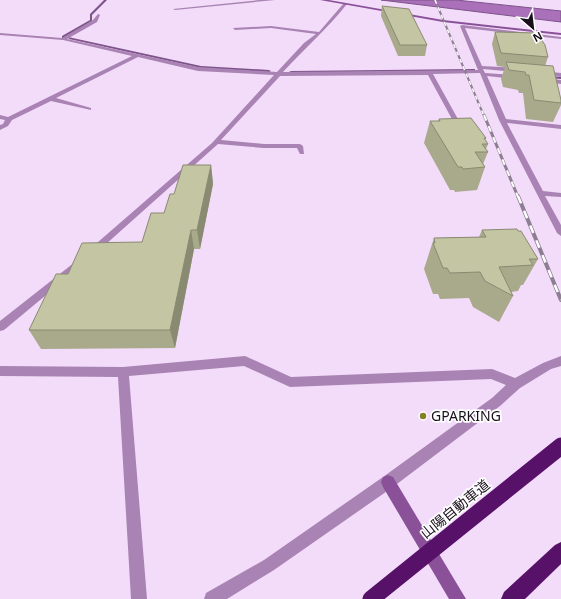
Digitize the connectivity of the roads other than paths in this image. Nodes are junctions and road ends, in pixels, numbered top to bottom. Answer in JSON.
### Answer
{"nodes":[{"id":1,"x":273,"y":0,"type":"edge"},
{"id":2,"x":322,"y":0,"type":"edge"},
{"id":3,"x":346,"y":4,"type":"junction"},
{"id":4,"x":174,"y":9,"type":"dead end"},
{"id":5,"x":98,"y":15,"type":"dead end"},
{"id":6,"x":235,"y":29,"type":"dead end"},
{"id":7,"x":320,"y":33,"type":"junction"},
{"id":8,"x":0,"y":34,"type":"edge"},
{"id":9,"x":561,"y":34,"type":"edge"},
{"id":10,"x":561,"y":38,"type":"edge"},
{"id":11,"x":63,"y":39,"type":"junction"},
{"id":12,"x":136,"y":56,"type":"junction"},
{"id":13,"x":482,"y":70,"type":"junction"},
{"id":14,"x":524,"y":71,"type":"edge"},
{"id":15,"x":539,"y":72,"type":"edge"},
{"id":16,"x":430,"y":73,"type":"junction"},
{"id":17,"x":279,"y":74,"type":"junction"},
{"id":18,"x":561,"y":75,"type":"edge"},
{"id":19,"x":522,"y":78,"type":"edge"},
{"id":20,"x":538,"y":80,"type":"edge"},
{"id":21,"x":561,"y":82,"type":"edge"},
{"id":22,"x":52,"y":98,"type":"junction"},
{"id":23,"x":89,"y":109,"type":"dead end"},
{"id":24,"x":0,"y":117,"type":"edge"},
{"id":25,"x":9,"y":119,"type":"junction"},
{"id":26,"x":502,"y":120,"type":"junction"},
{"id":27,"x":456,"y":121,"type":"edge"},
{"id":28,"x":561,"y":127,"type":"edge"},
{"id":29,"x":0,"y":128,"type":"edge"},
{"id":30,"x":215,"y":142,"type":"junction"},
{"id":31,"x":302,"y":153,"type":"dead end"},
{"id":32,"x":541,"y":192,"type":"junction"},
{"id":33,"x":561,"y":195,"type":"edge"},
{"id":34,"x":561,"y":233,"type":"edge"},
{"id":35,"x":0,"y":327,"type":"edge"},
{"id":36,"x":561,"y":361,"type":"edge"},
{"id":37,"x":0,"y":371,"type":"edge"},
{"id":38,"x":123,"y":372,"type":"junction"},
{"id":39,"x":516,"y":384,"type":"junction"},
{"id":40,"x":561,"y":446,"type":"edge"},
{"id":41,"x":388,"y":482,"type":"junction"},
{"id":42,"x":561,"y":551,"type":"edge"},
{"id":43,"x":139,"y":599,"type":"edge"},
{"id":44,"x":212,"y":599,"type":"edge"},
{"id":45,"x":371,"y":599,"type":"edge"},
{"id":46,"x":458,"y":599,"type":"edge"},
{"id":47,"x":511,"y":599,"type":"edge"}],
"edges":[{"from":1,"to":4,"type":"street"},
{"from":2,"to":3,"type":"street"},
{"from":3,"to":7,"type":"street"},
{"from":3,"to":9,"type":"street"},
{"from":5,"to":11,"type":"street"},
{"from":6,"to":7,"type":"street"},
{"from":7,"to":17,"type":"street"},
{"from":8,"to":11,"type":"street"},
{"from":10,"to":13,"type":"street"},
{"from":11,"to":12,"type":"street"},
{"from":12,"to":17,"type":"street"},
{"from":12,"to":22,"type":"street"},
{"from":13,"to":14,"type":"street"},
{"from":13,"to":16,"type":"street"},
{"from":13,"to":19,"type":"street"},
{"from":13,"to":26,"type":"street"},
{"from":15,"to":18,"type":"street"},
{"from":16,"to":17,"type":"street"},
{"from":16,"to":27,"type":"street"},
{"from":17,"to":30,"type":"street"},
{"from":20,"to":21,"type":"street"},
{"from":22,"to":23,"type":"street"},
{"from":22,"to":25,"type":"street"},
{"from":24,"to":25,"type":"street"},
{"from":25,"to":29,"type":"street"},
{"from":26,"to":28,"type":"street"},
{"from":26,"to":32,"type":"street"},
{"from":30,"to":31,"type":"street"},
{"from":30,"to":35,"type":"street"},
{"from":32,"to":33,"type":"street"},
{"from":32,"to":34,"type":"street"},
{"from":36,"to":39,"type":"street"},
{"from":37,"to":38,"type":"street"},
{"from":38,"to":39,"type":"street"},
{"from":38,"to":43,"type":"street"},
{"from":39,"to":41,"type":"street"},
{"from":40,"to":45,"type":"highway","name":"山陽自動車道","bridge":true},
{"from":41,"to":44,"type":"street"},
{"from":41,"to":46,"type":"street"},
{"from":42,"to":47,"type":"highway"}]}
